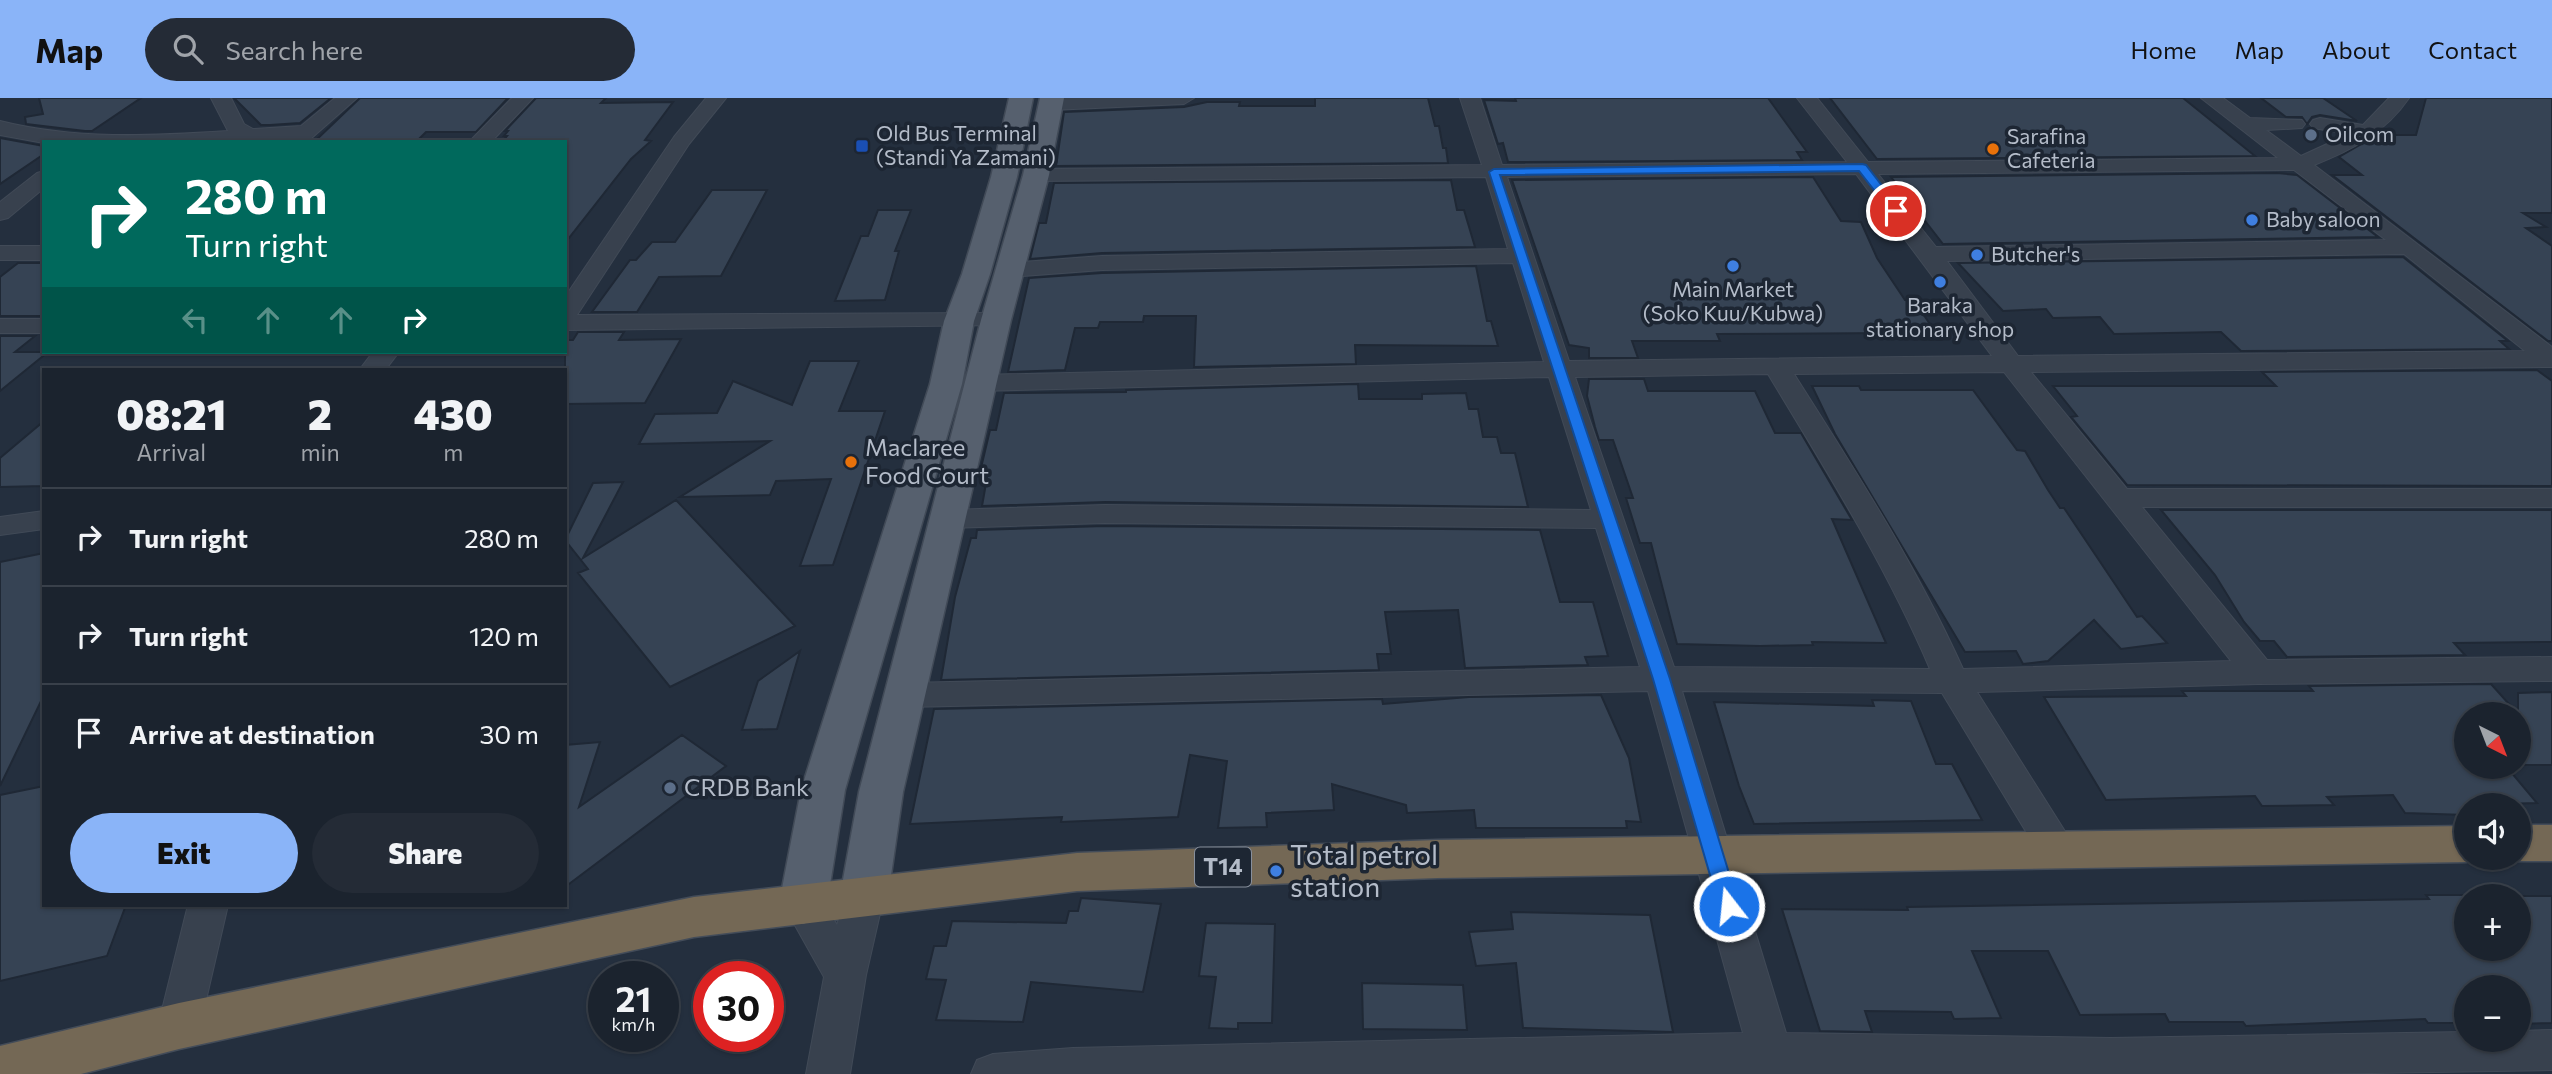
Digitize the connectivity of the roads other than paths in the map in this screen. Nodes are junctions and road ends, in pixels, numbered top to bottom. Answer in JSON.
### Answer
{"nodes":[{"id":1,"x":221,"y":98,"type":"edge"},
{"id":2,"x":348,"y":98,"type":"edge"},
{"id":3,"x":523,"y":98,"type":"edge"},
{"id":4,"x":716,"y":98,"type":"edge"},
{"id":5,"x":1184,"y":98,"type":"edge"},
{"id":6,"x":1470,"y":98,"type":"edge"},
{"id":7,"x":1807,"y":98,"type":"edge"},
{"id":8,"x":2211,"y":98,"type":"edge"},
{"id":9,"x":2399,"y":98,"type":"edge"},
{"id":10,"x":1041,"y":100,"type":"edge"},
{"id":11,"x":2245,"y":124,"type":"junction"},
{"id":12,"x":2295,"y":124,"type":"dead end"},
{"id":13,"x":2320,"y":124,"type":"dead end"},
{"id":14,"x":0,"y":127,"type":"edge"},
{"id":15,"x":2366,"y":131,"type":"junction"},
{"id":16,"x":249,"y":135,"type":"junction"},
{"id":17,"x":300,"y":137,"type":"edge"},
{"id":18,"x":77,"y":140,"type":"edge"},
{"id":19,"x":116,"y":140,"type":"edge"},
{"id":20,"x":481,"y":140,"type":"edge"},
{"id":21,"x":2298,"y":164,"type":"junction"},
{"id":22,"x":1862,"y":168,"type":"junction"},
{"id":23,"x":1494,"y":172,"type":"junction"},
{"id":24,"x":1036,"y":175,"type":"junction"},
{"id":25,"x":42,"y":179,"type":"edge"},
{"id":26,"x":0,"y":213,"type":"edge"},
{"id":27,"x":2409,"y":247,"type":"junction"},
{"id":28,"x":0,"y":253,"type":"edge"},
{"id":29,"x":42,"y":253,"type":"edge"},
{"id":30,"x":1930,"y":254,"type":"junction"},
{"id":31,"x":1522,"y":256,"type":"junction"},
{"id":32,"x":1010,"y":270,"type":"junction"},
{"id":33,"x":567,"y":312,"type":"edge"},
{"id":34,"x":996,"y":320,"type":"junction"},
{"id":35,"x":959,"y":321,"type":"junction"},
{"id":36,"x":567,"y":323,"type":"edge"},
{"id":37,"x":0,"y":326,"type":"edge"},
{"id":38,"x":42,"y":326,"type":"edge"},
{"id":39,"x":384,"y":354,"type":"edge"},
{"id":40,"x":2551,"y":359,"type":"edge"},
{"id":41,"x":2011,"y":364,"type":"junction"},
{"id":42,"x":374,"y":368,"type":"edge"},
{"id":43,"x":1777,"y":368,"type":"junction"},
{"id":44,"x":1559,"y":369,"type":"junction"},
{"id":45,"x":980,"y":383,"type":"junction"},
{"id":46,"x":2120,"y":498,"type":"junction"},
{"id":47,"x":2552,"y":498,"type":"edge"},
{"id":48,"x":948,"y":519,"type":"junction"},
{"id":49,"x":1609,"y":519,"type":"junction"},
{"id":50,"x":42,"y":520,"type":"edge"},
{"id":51,"x":0,"y":526,"type":"edge"},
{"id":52,"x":2552,"y":669,"type":"edge"},
{"id":53,"x":2258,"y":673,"type":"junction"},
{"id":54,"x":1661,"y":679,"type":"junction"},
{"id":55,"x":1952,"y":681,"type":"junction"},
{"id":56,"x":906,"y":695,"type":"junction"},
{"id":57,"x":2552,"y":843,"type":"edge"},
{"id":58,"x":2454,"y":844,"type":"edge"},
{"id":59,"x":2531,"y":844,"type":"edge"},
{"id":60,"x":2059,"y":852,"type":"junction"},
{"id":61,"x":1715,"y":857,"type":"junction"},
{"id":62,"x":864,"y":896,"type":"junction"},
{"id":63,"x":803,"y":904,"type":"junction"},
{"id":64,"x":208,"y":907,"type":"edge"},
{"id":65,"x":845,"y":975,"type":"junction"},
{"id":66,"x":179,"y":1026,"type":"junction"},
{"id":67,"x":2552,"y":1050,"type":"edge"},
{"id":68,"x":2510,"y":1062,"type":"edge"},
{"id":69,"x":1773,"y":1063,"type":"edge"},
{"id":70,"x":2115,"y":1066,"type":"edge"},
{"id":71,"x":0,"y":1069,"type":"edge"},
{"id":72,"x":828,"y":1074,"type":"edge"},
{"id":73,"x":993,"y":1074,"type":"edge"}],
"edges":[{"from":1,"to":16,"type":"street"},
{"from":2,"to":17,"type":"street"},
{"from":3,"to":20,"type":"street"},
{"from":4,"to":33,"type":"street"},
{"from":5,"to":10,"type":"street"},
{"from":6,"to":23,"type":"street"},
{"from":7,"to":22,"type":"street"},
{"from":8,"to":11,"type":"street"},
{"from":9,"to":15,"type":"street"},
{"from":10,"to":24,"type":"main road"},
{"from":10,"to":35,"type":"main road"},
{"from":11,"to":12,"type":"street"},
{"from":11,"to":21,"type":"street"},
{"from":13,"to":15,"type":"street"},
{"from":14,"to":18,"type":"street"},
{"from":15,"to":21,"type":"street"},
{"from":16,"to":17,"type":"street"},
{"from":16,"to":19,"type":"street"},
{"from":21,"to":22,"type":"street"},
{"from":21,"to":27,"type":"street"},
{"from":22,"to":23,"type":"street"},
{"from":22,"to":30,"type":"street"},
{"from":23,"to":24,"type":"street"},
{"from":23,"to":31,"type":"street"},
{"from":24,"to":32,"type":"main road"},
{"from":25,"to":26,"type":"street"},
{"from":27,"to":30,"type":"street"},
{"from":27,"to":40,"type":"street"},
{"from":28,"to":29,"type":"street"},
{"from":30,"to":41,"type":"street"},
{"from":31,"to":32,"type":"street"},
{"from":31,"to":44,"type":"street"},
{"from":32,"to":34,"type":"main road"},
{"from":34,"to":35,"type":"street"},
{"from":34,"to":45,"type":"main road"},
{"from":35,"to":36,"type":"street"},
{"from":35,"to":63,"type":"main road"},
{"from":37,"to":38,"type":"street"},
{"from":39,"to":42,"type":"street"},
{"from":40,"to":41,"type":"street"},
{"from":41,"to":43,"type":"street"},
{"from":41,"to":46,"type":"street"},
{"from":43,"to":44,"type":"street"},
{"from":43,"to":55,"type":"street"},
{"from":44,"to":45,"type":"street"},
{"from":44,"to":49,"type":"street"},
{"from":45,"to":48,"type":"main road"},
{"from":46,"to":47,"type":"street"},
{"from":46,"to":53,"type":"street"},
{"from":48,"to":49,"type":"street"},
{"from":48,"to":56,"type":"main road"},
{"from":49,"to":54,"type":"street"},
{"from":50,"to":51,"type":"street"},
{"from":52,"to":53,"type":"street"},
{"from":53,"to":55,"type":"street"},
{"from":54,"to":55,"type":"street"},
{"from":54,"to":56,"type":"street"},
{"from":54,"to":61,"type":"street"},
{"from":55,"to":60,"type":"street"},
{"from":56,"to":62,"type":"main road"},
{"from":57,"to":59,"type":"highway"},
{"from":58,"to":60,"type":"highway","number":"T14"},
{"from":60,"to":61,"type":"highway","number":"T14"},
{"from":61,"to":62,"type":"highway","number":"T14"},
{"from":61,"to":69,"type":"street"},
{"from":62,"to":63,"type":"highway","number":"T14"},
{"from":62,"to":65,"type":"street"},
{"from":63,"to":65,"type":"street"},
{"from":63,"to":66,"type":"highway","number":"T14"},
{"from":64,"to":66,"type":"street"},
{"from":65,"to":72,"type":"street"},
{"from":66,"to":71,"type":"highway","number":"T14"},
{"from":67,"to":68,"type":"street"},
{"from":68,"to":70,"type":"street"},
{"from":69,"to":70,"type":"street"},
{"from":69,"to":73,"type":"street"}]}
